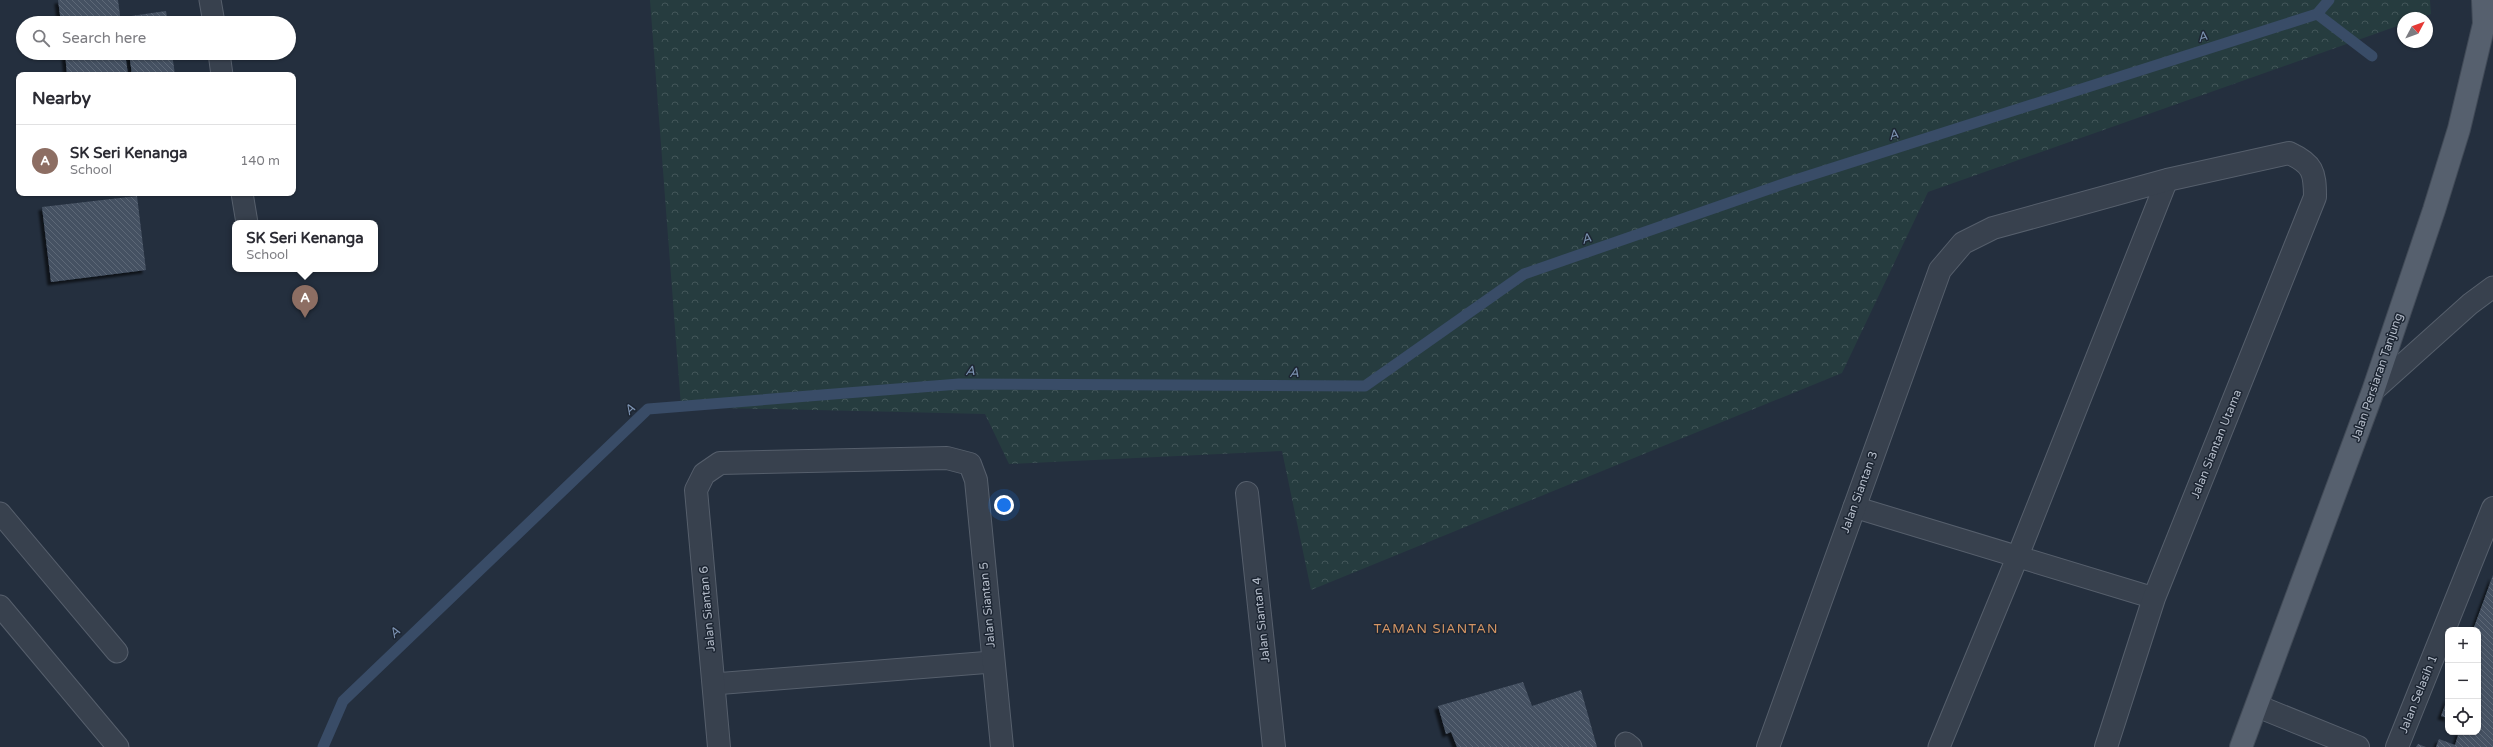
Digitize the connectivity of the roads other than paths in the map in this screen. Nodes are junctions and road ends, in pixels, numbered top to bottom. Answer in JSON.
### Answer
{"nodes":[{"id":1,"x":210,"y":0,"type":"edge"},
{"id":2,"x":2483,"y":0,"type":"edge"},
{"id":3,"x":213,"y":16,"type":"edge"},
{"id":4,"x":2489,"y":24,"type":"edge"},
{"id":5,"x":220,"y":60,"type":"edge"},
{"id":6,"x":222,"y":72,"type":"edge"},
{"id":7,"x":2167,"y":180,"type":"junction"},
{"id":8,"x":242,"y":196,"type":"edge"},
{"id":9,"x":246,"y":220,"type":"edge"},
{"id":10,"x":2493,"y":287,"type":"edge"},
{"id":11,"x":2373,"y":391,"type":"junction"},
{"id":12,"x":970,"y":464,"type":"joint"},
{"id":13,"x":1247,"y":493,"type":"dead end"},
{"id":14,"x":1854,"y":507,"type":"junction"},
{"id":15,"x":2493,"y":508,"type":"edge"},
{"id":16,"x":0,"y":514,"type":"edge"},
{"id":17,"x":2017,"y":558,"type":"junction"},
{"id":18,"x":2154,"y":598,"type":"junction"},
{"id":19,"x":0,"y":606,"type":"edge"},
{"id":20,"x":117,"y":652,"type":"dead end"},
{"id":21,"x":992,"y":662,"type":"junction"},
{"id":22,"x":714,"y":684,"type":"junction"},
{"id":23,"x":2257,"y":706,"type":"junction"},
{"id":24,"x":118,"y":747,"type":"edge"},
{"id":25,"x":719,"y":747,"type":"edge"},
{"id":26,"x":1002,"y":747,"type":"edge"},
{"id":27,"x":1274,"y":747,"type":"edge"},
{"id":28,"x":1768,"y":747,"type":"edge"},
{"id":29,"x":1939,"y":747,"type":"edge"},
{"id":30,"x":2106,"y":747,"type":"edge"},
{"id":31,"x":2241,"y":747,"type":"edge"},
{"id":32,"x":2358,"y":747,"type":"edge"},
{"id":33,"x":2397,"y":747,"type":"edge"}],
"edges":[{"from":1,"to":3,"type":"lane"},
{"from":2,"to":4,"type":"main road","name":"Jalan Persiaran Tanjung"},
{"from":4,"to":11,"type":"main road","name":"Jalan Persiaran Tanjung"},
{"from":5,"to":6,"type":"lane"},
{"from":7,"to":14,"type":"street","name":"Jalan Siantan 3"},
{"from":7,"to":17,"type":"lane"},
{"from":7,"to":18,"type":"street","name":"Jalan Siantan Utama"},
{"from":8,"to":9,"type":"lane"},
{"from":10,"to":11,"type":"lane"},
{"from":11,"to":23,"type":"main road","name":"Jalan Persiaran Tanjung"},
{"from":12,"to":21,"type":"street","name":"Jalan Siantan 5"},
{"from":12,"to":22,"type":"street","name":"Jalan Siantan 6"},
{"from":13,"to":27,"type":"street","name":"Jalan Siantan 4"},
{"from":14,"to":17,"type":"lane"},
{"from":14,"to":28,"type":"street","name":"Jalan Siantan 3"},
{"from":15,"to":33,"type":"street","name":"Jalan Selasih 1"},
{"from":16,"to":20,"type":"lane"},
{"from":17,"to":18,"type":"lane"},
{"from":17,"to":29,"type":"lane"},
{"from":18,"to":30,"type":"street","name":"Jalan Siantan Utama"},
{"from":19,"to":24,"type":"lane"},
{"from":21,"to":22,"type":"lane"},
{"from":21,"to":26,"type":"street","name":"Jalan Siantan 5"},
{"from":22,"to":25,"type":"street","name":"Jalan Siantan 6"},
{"from":23,"to":31,"type":"main road","name":"Jalan Persiaran Tanjung"},
{"from":23,"to":32,"type":"street"}]}
